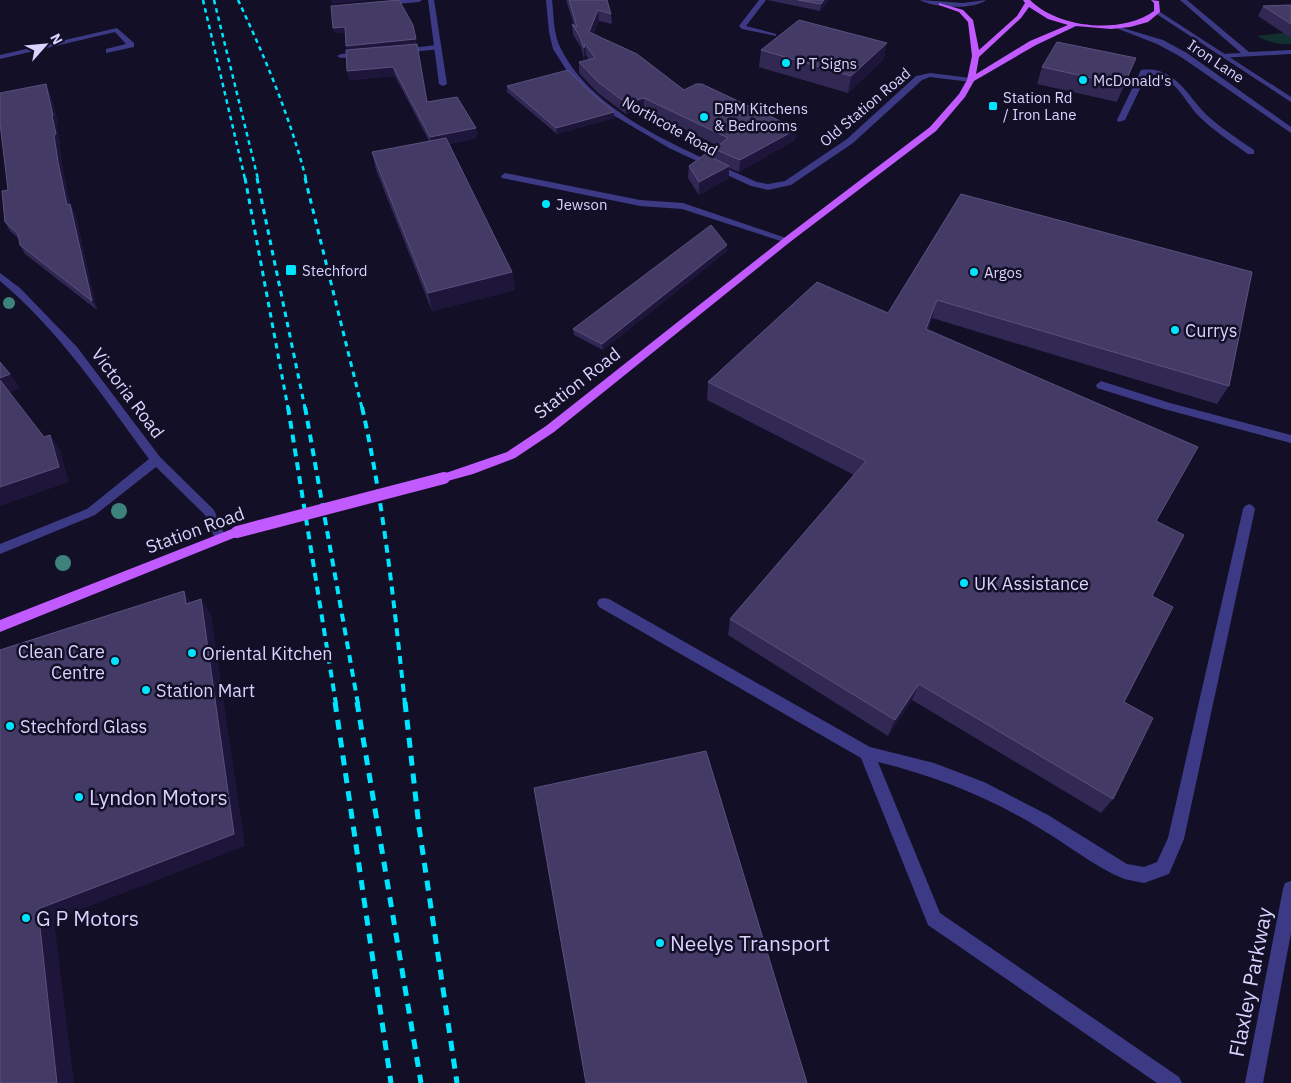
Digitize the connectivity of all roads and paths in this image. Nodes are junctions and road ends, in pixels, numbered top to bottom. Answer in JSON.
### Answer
{"nodes":[{"id":1,"x":419,"y":0,"type":"edge"},
{"id":2,"x":431,"y":0,"type":"edge"},
{"id":3,"x":549,"y":0,"type":"edge"},
{"id":4,"x":764,"y":0,"type":"edge"},
{"id":5,"x":923,"y":0,"type":"edge"},
{"id":6,"x":983,"y":0,"type":"edge"},
{"id":7,"x":1154,"y":0,"type":"edge"},
{"id":8,"x":1183,"y":0,"type":"edge"},
{"id":9,"x":1027,"y":2,"type":"edge"},
{"id":10,"x":373,"y":4,"type":"edge"},
{"id":11,"x":941,"y":4,"type":"junction"},
{"id":12,"x":1157,"y":12,"type":"junction"},
{"id":13,"x":1075,"y":24,"type":"junction"},
{"id":14,"x":1118,"y":27,"type":"junction"},
{"id":15,"x":774,"y":35,"type":"dead end"},
{"id":16,"x":437,"y":47,"type":"junction"},
{"id":17,"x":109,"y":51,"type":"dead end"},
{"id":18,"x":389,"y":52,"type":"edge"},
{"id":19,"x":1291,"y":52,"type":"edge"},
{"id":20,"x":370,"y":54,"type":"edge"},
{"id":21,"x":1248,"y":55,"type":"junction"},
{"id":22,"x":341,"y":56,"type":"dead end"},
{"id":23,"x":976,"y":56,"type":"junction"},
{"id":24,"x":1223,"y":56,"type":"junction"},
{"id":25,"x":0,"y":57,"type":"edge"},
{"id":26,"x":971,"y":80,"type":"junction"},
{"id":27,"x":442,"y":84,"type":"dead end"},
{"id":28,"x":1291,"y":100,"type":"edge"},
{"id":29,"x":1121,"y":120,"type":"dead end"},
{"id":30,"x":1291,"y":131,"type":"edge"},
{"id":31,"x":1252,"y":152,"type":"dead end"},
{"id":32,"x":505,"y":176,"type":"dead end"},
{"id":33,"x":754,"y":184,"type":"joint"},
{"id":34,"x":787,"y":240,"type":"junction"},
{"id":35,"x":0,"y":276,"type":"edge"},
{"id":36,"x":1101,"y":384,"type":"dead end"},
{"id":37,"x":1291,"y":439,"type":"edge"},
{"id":38,"x":156,"y":460,"type":"junction"},
{"id":39,"x":1249,"y":509,"type":"dead end"},
{"id":40,"x":220,"y":538,"type":"junction"},
{"id":41,"x":0,"y":549,"type":"edge"},
{"id":42,"x":604,"y":603,"type":"dead end"},
{"id":43,"x":0,"y":626,"type":"edge"},
{"id":44,"x":867,"y":753,"type":"junction"},
{"id":45,"x":1291,"y":889,"type":"edge"},
{"id":46,"x":1255,"y":1082,"type":"edge"},
{"id":47,"x":1173,"y":1083,"type":"edge"}],
"edges":[{"from":1,"to":10,"type":"street"},
{"from":2,"to":16,"type":"street"},
{"from":3,"to":33,"type":"street","name":"Northcote Road"},
{"from":4,"to":15,"type":"street"},
{"from":5,"to":11,"type":"street"},
{"from":6,"to":11,"type":"street"},
{"from":7,"to":12,"type":"main road"},
{"from":8,"to":21,"type":"street"},
{"from":9,"to":13,"type":"main road"},
{"from":9,"to":23,"type":"main road"},
{"from":11,"to":23,"type":"main road","name":"Station Road"},
{"from":12,"to":14,"type":"main road"},
{"from":12,"to":24,"type":"street","name":"Iron Lane"},
{"from":13,"to":14,"type":"main road"},
{"from":13,"to":26,"type":"main road"},
{"from":14,"to":30,"type":"street","name":"Iron Lane"},
{"from":16,"to":18,"type":"street"},
{"from":16,"to":27,"type":"street"},
{"from":17,"to":25,"type":"street"},
{"from":19,"to":21,"type":"street"},
{"from":20,"to":22,"type":"street"},
{"from":21,"to":24,"type":"street"},
{"from":23,"to":26,"type":"main road","name":"Station Road"},
{"from":24,"to":28,"type":"street","name":"Iron Lane"},
{"from":26,"to":33,"type":"street","name":"Old Station Road"},
{"from":26,"to":34,"type":"main road","name":"Station Road"},
{"from":29,"to":31,"type":"street"},
{"from":32,"to":34,"type":"street"},
{"from":34,"to":40,"type":"main road","name":"Station Road","bridge":true},
{"from":35,"to":38,"type":"street","name":"Victoria Road"},
{"from":36,"to":37,"type":"street"},
{"from":38,"to":40,"type":"street","name":"Victoria Road"},
{"from":38,"to":41,"type":"street"},
{"from":39,"to":44,"type":"street"},
{"from":40,"to":43,"type":"main road","name":"Station Road"},
{"from":42,"to":44,"type":"street"},
{"from":44,"to":47,"type":"street"},
{"from":45,"to":46,"type":"street","name":"Flaxley Parkway"}]}
